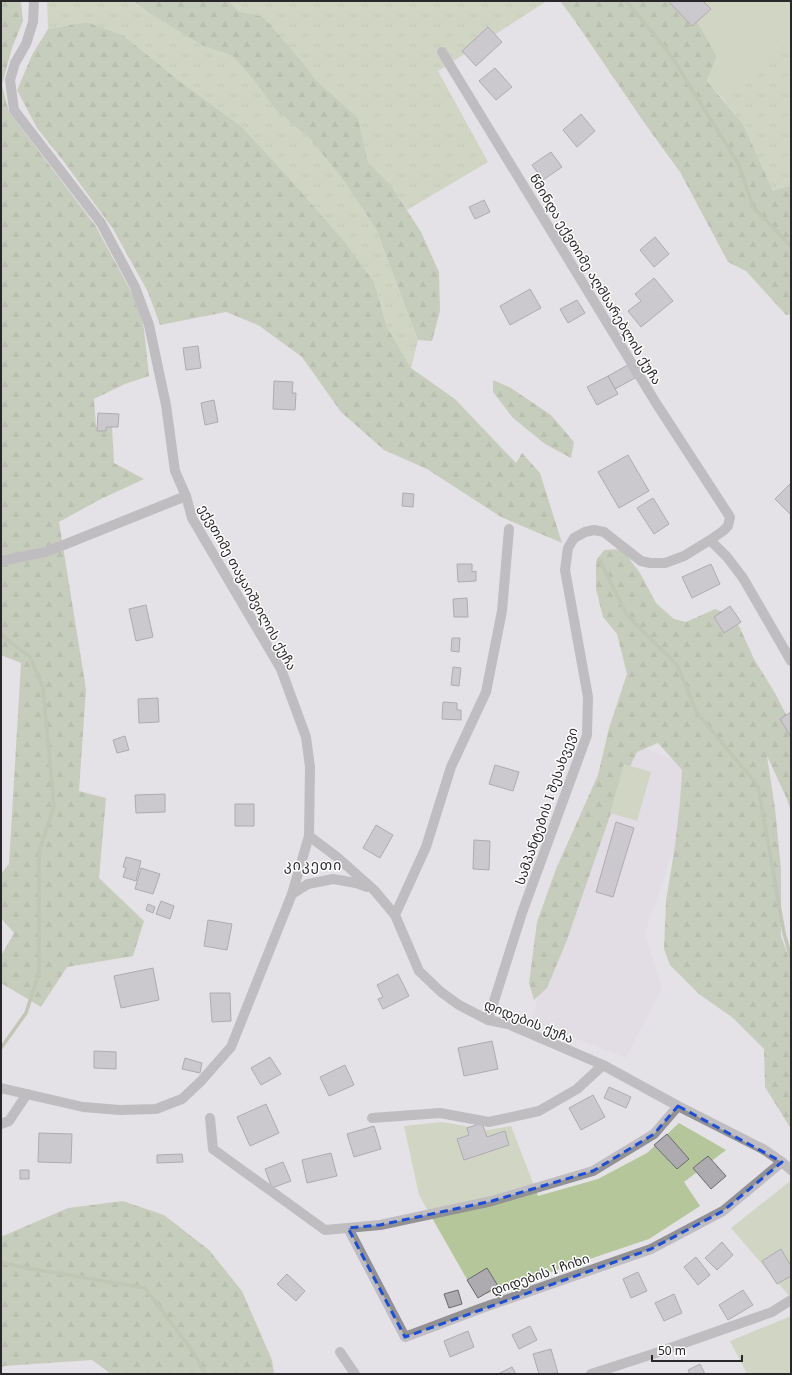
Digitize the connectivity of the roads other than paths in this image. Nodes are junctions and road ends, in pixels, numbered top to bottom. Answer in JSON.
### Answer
{"nodes":[{"id":1,"x":34,"y":1,"type":"edge"},
{"id":2,"x":442,"y":52,"type":"dead end"},
{"id":3,"x":186,"y":496,"type":"junction"},
{"id":4,"x":730,"y":517,"type":"joint"},
{"id":5,"x":509,"y":529,"type":"dead end"},
{"id":6,"x":710,"y":540,"type":"junction"},
{"id":7,"x":1,"y":561,"type":"edge"},
{"id":8,"x":791,"y":661,"type":"edge"},
{"id":9,"x":309,"y":836,"type":"junction"},
{"id":10,"x":374,"y":890,"type":"junction"},
{"id":11,"x":292,"y":894,"type":"junction"},
{"id":12,"x":395,"y":915,"type":"junction"},
{"id":13,"x":488,"y":1020,"type":"junction"},
{"id":14,"x":603,"y":1065,"type":"junction"},
{"id":15,"x":1,"y":1088,"type":"edge"},
{"id":16,"x":27,"y":1094,"type":"junction"},
{"id":17,"x":678,"y":1106,"type":"junction"},
{"id":18,"x":210,"y":1118,"type":"dead end"},
{"id":19,"x":372,"y":1118,"type":"dead end"},
{"id":20,"x":1,"y":1124,"type":"edge"},
{"id":21,"x":782,"y":1162,"type":"junction"},
{"id":22,"x":791,"y":1170,"type":"edge"},
{"id":23,"x":348,"y":1228,"type":"junction"},
{"id":24,"x":791,"y":1300,"type":"edge"},
{"id":25,"x":340,"y":1352,"type":"dead end"},
{"id":26,"x":355,"y":1374,"type":"edge"},
{"id":27,"x":591,"y":1374,"type":"edge"}],
"edges":[{"from":1,"to":3,"type":"street","name":"ექვთიმე თაყაიშვილის ქუჩა"},
{"from":2,"to":4,"type":"street","name":"წმინდა ექვთიმე აღმსარებლის ქუჩა"},
{"from":3,"to":7,"type":"street"},
{"from":3,"to":9,"type":"street","name":"ექვთიმე თაყაიშვილის ქუჩა"},
{"from":4,"to":6,"type":"street","name":"სამპანტების I შესახვევი"},
{"from":5,"to":12,"type":"street"},
{"from":6,"to":8,"type":"street"},
{"from":6,"to":13,"type":"street","name":"სამპანტების I შესახვევი"},
{"from":9,"to":10,"type":"street","name":"დიდების ქუჩა"},
{"from":9,"to":11,"type":"street","name":"ექვთიმე თაყაიშვილის ქუჩა"},
{"from":10,"to":11,"type":"street"},
{"from":10,"to":12,"type":"street","name":"დიდების ქუჩა"},
{"from":11,"to":16,"type":"street","name":"ექვთიმე თაყაიშვილის ქუჩა"},
{"from":12,"to":13,"type":"street","name":"დიდების ქუჩა"},
{"from":13,"to":14,"type":"street","name":"დიდების ქუჩა"},
{"from":14,"to":17,"type":"street","name":"დიდების ქუჩა"},
{"from":14,"to":19,"type":"street"},
{"from":15,"to":16,"type":"street","name":"ექვთიმე თაყაიშვილის ქუჩა"},
{"from":16,"to":20,"type":"street"},
{"from":17,"to":21,"type":"street","name":"დიდების ქუჩა"},
{"from":17,"to":23,"type":"street"},
{"from":18,"to":23,"type":"street"},
{"from":21,"to":22,"type":"street","name":"დიდების ქუჩა"},
{"from":21,"to":23,"type":"street","name":"დიდების I ჩიხი"},
{"from":24,"to":27,"type":"street"},
{"from":25,"to":26,"type":"street"}]}
